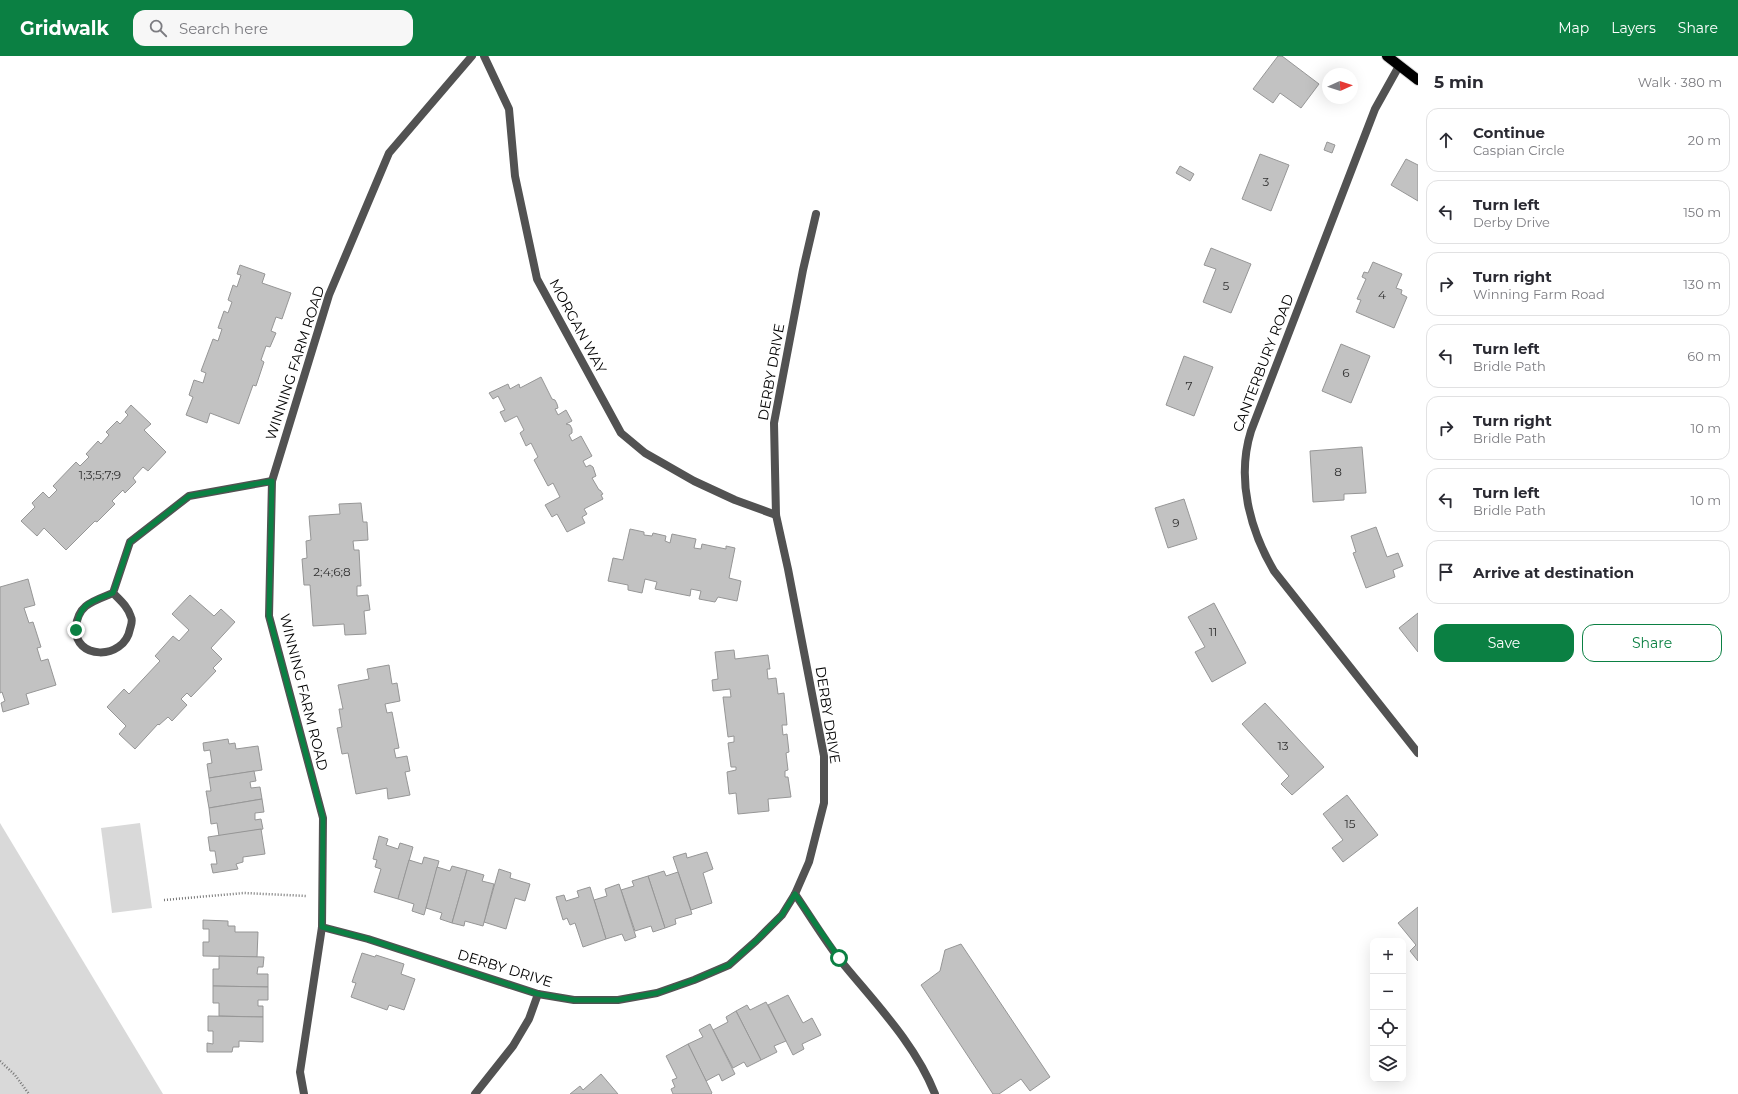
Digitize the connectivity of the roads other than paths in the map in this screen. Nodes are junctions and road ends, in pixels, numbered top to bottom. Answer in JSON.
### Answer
{"nodes":[{"id":1,"x":472,"y":56,"type":"edge"},
{"id":2,"x":484,"y":56,"type":"edge"},
{"id":3,"x":1387,"y":56,"type":"edge"},
{"id":4,"x":1399,"y":66,"type":"junction"},
{"id":5,"x":1418,"y":80,"type":"edge"},
{"id":6,"x":816,"y":214,"type":"dead end"},
{"id":7,"x":272,"y":481,"type":"junction"},
{"id":8,"x":776,"y":515,"type":"junction"},
{"id":9,"x":113,"y":593,"type":"junction"},
{"id":10,"x":1418,"y":753,"type":"edge"},
{"id":11,"x":795,"y":894,"type":"junction"},
{"id":12,"x":322,"y":927,"type":"junction"},
{"id":13,"x":538,"y":994,"type":"junction"},
{"id":14,"x":304,"y":1094,"type":"edge"},
{"id":15,"x":475,"y":1094,"type":"edge"},
{"id":16,"x":935,"y":1094,"type":"edge"}],
"edges":[{"from":1,"to":7,"type":"street","name":"WINNING FARM ROAD"},
{"from":2,"to":8,"type":"street","name":"MORGAN WAY"},
{"from":3,"to":4,"type":"main road"},
{"from":4,"to":5,"type":"main road"},
{"from":4,"to":10,"type":"street","name":"CANTERBURY ROAD"},
{"from":6,"to":8,"type":"street","name":"DERBY DRIVE"},
{"from":7,"to":9,"type":"street"},
{"from":7,"to":12,"type":"street","name":"WINNING FARM ROAD"},
{"from":8,"to":11,"type":"street","name":"DERBY DRIVE"},
{"from":9,"to":9,"type":"street"},
{"from":11,"to":13,"type":"street","name":"DERBY DRIVE"},
{"from":11,"to":16,"type":"street"},
{"from":12,"to":13,"type":"street","name":"DERBY DRIVE"},
{"from":12,"to":14,"type":"street","name":"WINNING FARM ROAD"},
{"from":13,"to":15,"type":"street"}]}
